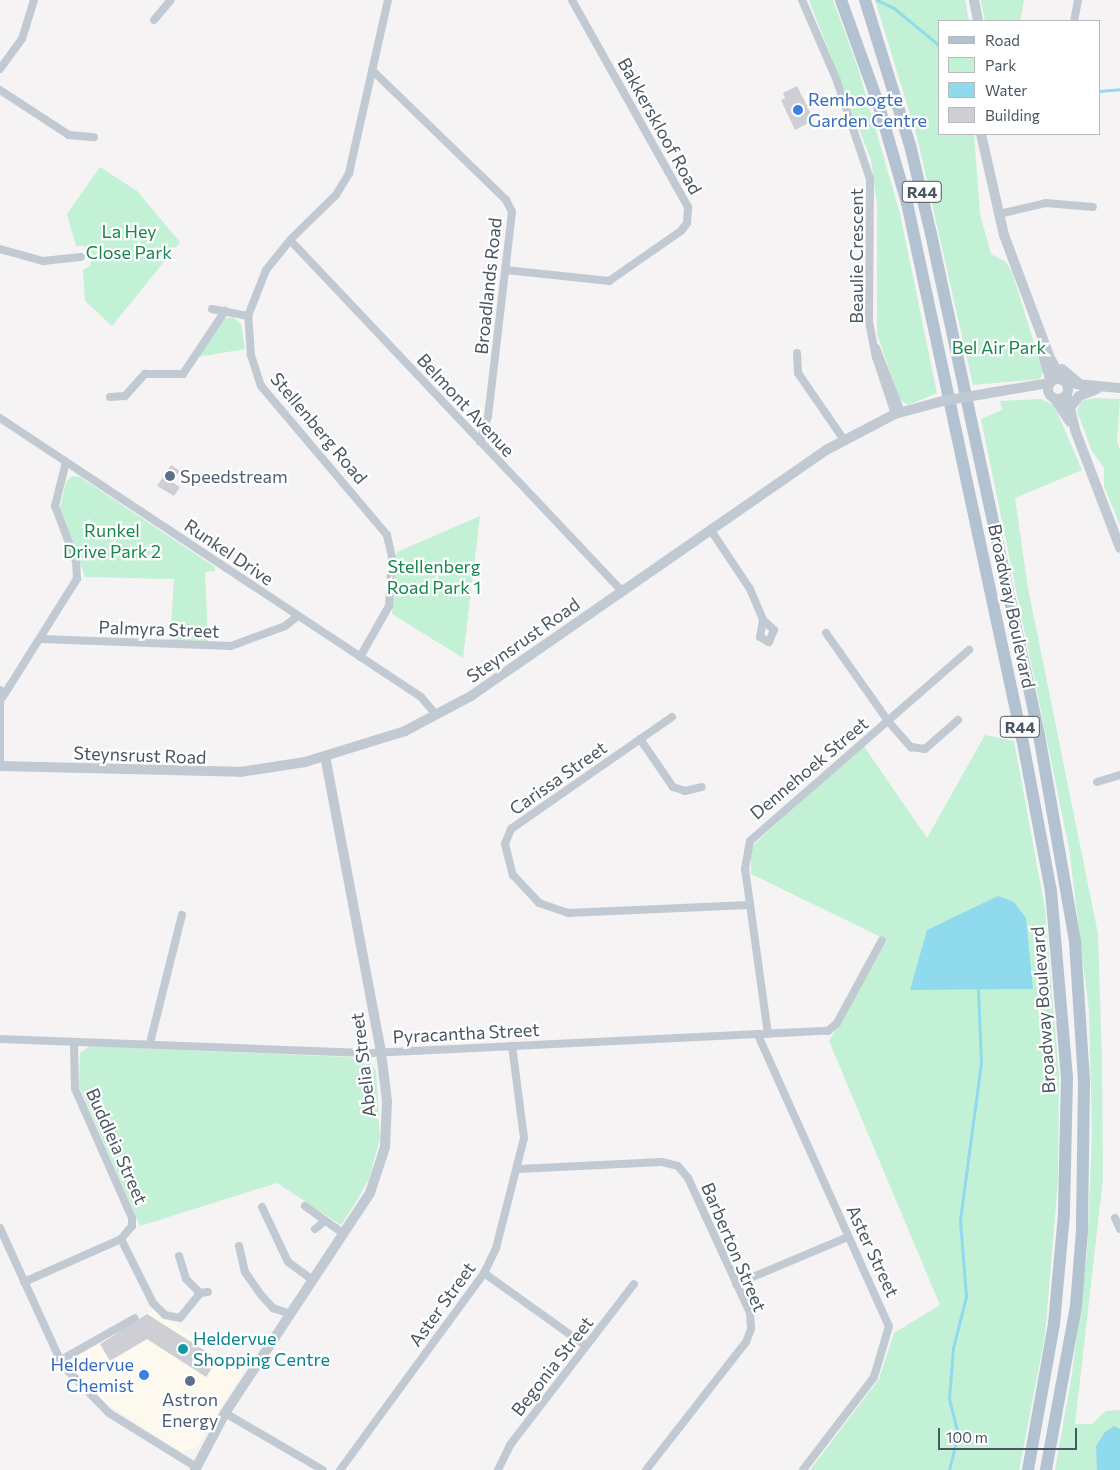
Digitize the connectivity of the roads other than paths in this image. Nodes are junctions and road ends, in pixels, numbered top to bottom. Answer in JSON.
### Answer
{"nodes":[{"id":1,"x":34,"y":0,"type":"edge"},
{"id":2,"x":171,"y":0,"type":"edge"},
{"id":3,"x":388,"y":0,"type":"edge"},
{"id":4,"x":572,"y":0,"type":"edge"},
{"id":5,"x":802,"y":0,"type":"edge"},
{"id":6,"x":841,"y":0,"type":"edge"},
{"id":7,"x":865,"y":0,"type":"edge"},
{"id":8,"x":974,"y":0,"type":"edge"},
{"id":9,"x":1078,"y":0,"type":"edge"},
{"id":10,"x":154,"y":20,"type":"dead end"},
{"id":11,"x":978,"y":20,"type":"edge"},
{"id":12,"x":1074,"y":20,"type":"edge"},
{"id":13,"x":0,"y":69,"type":"edge"},
{"id":14,"x":372,"y":70,"type":"junction"},
{"id":15,"x":0,"y":90,"type":"edge"},
{"id":16,"x":981,"y":135,"type":"edge"},
{"id":17,"x":94,"y":137,"type":"dead end"},
{"id":18,"x":1093,"y":207,"type":"dead end"},
{"id":19,"x":999,"y":214,"type":"junction"},
{"id":20,"x":290,"y":240,"type":"junction"},
{"id":21,"x":0,"y":249,"type":"edge"},
{"id":22,"x":81,"y":257,"type":"dead end"},
{"id":23,"x":506,"y":270,"type":"junction"},
{"id":24,"x":212,"y":309,"type":"dead end"},
{"id":25,"x":225,"y":311,"type":"junction"},
{"id":26,"x":248,"y":316,"type":"junction"},
{"id":27,"x":1034,"y":319,"type":"junction"},
{"id":28,"x":1043,"y":338,"type":"junction"},
{"id":29,"x":797,"y":353,"type":"dead end"},
{"id":30,"x":1064,"y":381,"type":"junction"},
{"id":31,"x":1051,"y":382,"type":"junction"},
{"id":32,"x":1082,"y":384,"type":"junction"},
{"id":33,"x":1102,"y":388,"type":"junction"},
{"id":34,"x":1120,"y":388,"type":"edge"},
{"id":35,"x":1017,"y":390,"type":"junction"},
{"id":36,"x":1067,"y":395,"type":"junction"},
{"id":37,"x":1052,"y":397,"type":"junction"},
{"id":38,"x":110,"y":398,"type":"dead end"},
{"id":39,"x":1070,"y":409,"type":"junction"},
{"id":40,"x":902,"y":412,"type":"junction"},
{"id":41,"x":0,"y":418,"type":"edge"},
{"id":42,"x":1075,"y":430,"type":"junction"},
{"id":43,"x":844,"y":440,"type":"junction"},
{"id":44,"x":480,"y":442,"type":"junction"},
{"id":45,"x":66,"y":462,"type":"junction"},
{"id":46,"x":710,"y":529,"type":"junction"},
{"id":47,"x":1120,"y":548,"type":"edge"},
{"id":48,"x":622,"y":591,"type":"junction"},
{"id":49,"x":298,"y":616,"type":"junction"},
{"id":50,"x":763,"y":620,"type":"dead end"},
{"id":51,"x":826,"y":633,"type":"dead end"},
{"id":52,"x":41,"y":639,"type":"junction"},
{"id":53,"x":969,"y":650,"type":"dead end"},
{"id":54,"x":360,"y":657,"type":"junction"},
{"id":55,"x":1,"y":694,"type":"edge"},
{"id":56,"x":436,"y":715,"type":"junction"},
{"id":57,"x":672,"y":717,"type":"dead end"},
{"id":58,"x":958,"y":720,"type":"dead end"},
{"id":59,"x":888,"y":721,"type":"junction"},
{"id":60,"x":640,"y":740,"type":"junction"},
{"id":61,"x":326,"y":757,"type":"junction"},
{"id":62,"x":0,"y":766,"type":"edge"},
{"id":63,"x":1120,"y":775,"type":"edge"},
{"id":64,"x":1097,"y":782,"type":"dead end"},
{"id":65,"x":702,"y":787,"type":"dead end"},
{"id":66,"x":750,"y":905,"type":"junction"},
{"id":67,"x":182,"y":915,"type":"dead end"},
{"id":68,"x":882,"y":940,"type":"dead end"},
{"id":69,"x":768,"y":1034,"type":"junction"},
{"id":70,"x":758,"y":1035,"type":"junction"},
{"id":71,"x":0,"y":1039,"type":"edge"},
{"id":72,"x":150,"y":1043,"type":"junction"},
{"id":73,"x":74,"y":1044,"type":"junction"},
{"id":74,"x":512,"y":1046,"type":"junction"},
{"id":75,"x":382,"y":1052,"type":"junction"},
{"id":76,"x":518,"y":1169,"type":"junction"},
{"id":77,"x":304,"y":1206,"type":"dead end"},
{"id":78,"x":262,"y":1207,"type":"dead end"},
{"id":79,"x":1115,"y":1218,"type":"dead end"},
{"id":80,"x":325,"y":1221,"type":"junction"},
{"id":81,"x":0,"y":1228,"type":"edge"},
{"id":82,"x":314,"y":1229,"type":"dead end"},
{"id":83,"x":1120,"y":1229,"type":"edge"},
{"id":84,"x":344,"y":1234,"type":"junction"},
{"id":85,"x":848,"y":1237,"type":"junction"},
{"id":86,"x":122,"y":1239,"type":"junction"},
{"id":87,"x":239,"y":1246,"type":"dead end"},
{"id":88,"x":179,"y":1256,"type":"dead end"},
{"id":89,"x":484,"y":1273,"type":"junction"},
{"id":90,"x":313,"y":1280,"type":"junction"},
{"id":91,"x":24,"y":1282,"type":"junction"},
{"id":92,"x":634,"y":1284,"type":"dead end"},
{"id":93,"x":736,"y":1284,"type":"junction"},
{"id":94,"x":290,"y":1314,"type":"junction"},
{"id":95,"x":135,"y":1318,"type":"dead end"},
{"id":96,"x":586,"y":1346,"type":"junction"},
{"id":97,"x":59,"y":1361,"type":"junction"},
{"id":98,"x":225,"y":1413,"type":"junction"},
{"id":99,"x":195,"y":1468,"type":"edge"},
{"id":100,"x":323,"y":1470,"type":"edge"},
{"id":101,"x":340,"y":1470,"type":"edge"},
{"id":102,"x":498,"y":1470,"type":"edge"},
{"id":103,"x":646,"y":1470,"type":"edge"},
{"id":104,"x":803,"y":1470,"type":"edge"},
{"id":105,"x":1028,"y":1470,"type":"edge"},
{"id":106,"x":1046,"y":1470,"type":"edge"}],
"edges":[{"from":1,"to":13,"type":"street"},
{"from":2,"to":10,"type":"street"},
{"from":3,"to":14,"type":"street","name":"Stellenberg Road"},
{"from":4,"to":23,"type":"street","name":"Bakkerskloof Road"},
{"from":5,"to":40,"type":"street","name":"Beaulie Crescent"},
{"from":6,"to":105,"type":"main road","name":"Broadway Boulevard","number":"R44"},
{"from":7,"to":106,"type":"main road","name":"Broadway Boulevard","number":"R44"},
{"from":8,"to":11,"type":"street"},
{"from":9,"to":12,"type":"street"},
{"from":14,"to":20,"type":"street","name":"Stellenberg Road"},
{"from":14,"to":23,"type":"street","name":"Broadlands Road"},
{"from":15,"to":17,"type":"street"},
{"from":16,"to":19,"type":"street"},
{"from":18,"to":19,"type":"street"},
{"from":19,"to":27,"type":"street"},
{"from":20,"to":26,"type":"street","name":"Stellenberg Road"},
{"from":20,"to":44,"type":"street","name":"Belmont Avenue"},
{"from":21,"to":22,"type":"street"},
{"from":23,"to":44,"type":"street","name":"Broadlands Road"},
{"from":24,"to":25,"type":"street"},
{"from":25,"to":26,"type":"street"},
{"from":25,"to":38,"type":"street"},
{"from":26,"to":54,"type":"street","name":"Stellenberg Road"},
{"from":27,"to":28,"type":"street"},
{"from":27,"to":31,"type":"street"},
{"from":28,"to":30,"type":"street"},
{"from":28,"to":32,"type":"street"},
{"from":29,"to":43,"type":"street"},
{"from":30,"to":31,"type":"street","name":"Steynsrust Road"},
{"from":30,"to":32,"type":"street","name":"Steynsrust Road"},
{"from":30,"to":36,"type":"street"},
{"from":31,"to":35,"type":"street","name":"Steynsrust Road"},
{"from":31,"to":37,"type":"street"},
{"from":32,"to":33,"type":"street","name":"Steynsrust Road"},
{"from":33,"to":34,"type":"street"},
{"from":33,"to":36,"type":"street"},
{"from":33,"to":39,"type":"street"},
{"from":35,"to":37,"type":"street","name":"Steynsrust Road"},
{"from":35,"to":40,"type":"street","name":"Steynsrust Road","bridge":true},
{"from":36,"to":37,"type":"street"},
{"from":36,"to":39,"type":"street"},
{"from":37,"to":42,"type":"street"},
{"from":39,"to":42,"type":"street"},
{"from":40,"to":43,"type":"street","name":"Steynsrust Road"},
{"from":41,"to":45,"type":"street","name":"Runkel Drive"},
{"from":42,"to":47,"type":"street"},
{"from":43,"to":46,"type":"street","name":"Steynsrust Road"},
{"from":44,"to":48,"type":"street","name":"Belmont Avenue"},
{"from":45,"to":49,"type":"street","name":"Runkel Drive"},
{"from":45,"to":52,"type":"street"},
{"from":46,"to":48,"type":"street","name":"Steynsrust Road"},
{"from":46,"to":50,"type":"street"},
{"from":48,"to":56,"type":"street","name":"Steynsrust Road"},
{"from":49,"to":52,"type":"street","name":"Palmyra Street"},
{"from":49,"to":54,"type":"street","name":"Runkel Drive"},
{"from":51,"to":59,"type":"street"},
{"from":52,"to":55,"type":"street"},
{"from":53,"to":59,"type":"street","name":"Dennehoek Street"},
{"from":54,"to":56,"type":"street","name":"Runkel Drive"},
{"from":55,"to":62,"type":"street"},
{"from":56,"to":61,"type":"street","name":"Steynsrust Road"},
{"from":57,"to":60,"type":"street","name":"Carissa Street"},
{"from":58,"to":59,"type":"street"},
{"from":59,"to":66,"type":"street","name":"Dennehoek Street"},
{"from":60,"to":65,"type":"street"},
{"from":60,"to":66,"type":"street","name":"Carissa Street"},
{"from":61,"to":62,"type":"street","name":"Steynsrust Road"},
{"from":61,"to":75,"type":"street","name":"Abelia Street"},
{"from":63,"to":64,"type":"street"},
{"from":66,"to":69,"type":"street","name":"Dennehoek Street"},
{"from":67,"to":72,"type":"street"},
{"from":68,"to":69,"type":"street","name":"Pyracantha Street"},
{"from":69,"to":70,"type":"street","name":"Pyracantha Street"},
{"from":70,"to":74,"type":"street","name":"Pyracantha Street"},
{"from":70,"to":85,"type":"street","name":"Aster Street"},
{"from":71,"to":73,"type":"street","name":"Pyracantha Street"},
{"from":72,"to":73,"type":"street","name":"Pyracantha Street"},
{"from":72,"to":75,"type":"street","name":"Pyracantha Street"},
{"from":73,"to":86,"type":"street","name":"Buddleia Street"},
{"from":74,"to":75,"type":"street","name":"Pyracantha Street"},
{"from":74,"to":76,"type":"street","name":"Aster Street"},
{"from":75,"to":84,"type":"street","name":"Abelia Street"},
{"from":76,"to":89,"type":"street","name":"Aster Street"},
{"from":76,"to":93,"type":"street","name":"Barberton Street"},
{"from":77,"to":80,"type":"street"},
{"from":78,"to":90,"type":"street"},
{"from":79,"to":83,"type":"street"},
{"from":80,"to":82,"type":"street"},
{"from":80,"to":84,"type":"street"},
{"from":81,"to":91,"type":"street"},
{"from":84,"to":90,"type":"street","name":"Abelia Street"},
{"from":85,"to":93,"type":"street"},
{"from":85,"to":104,"type":"street","name":"Aster Street"},
{"from":86,"to":88,"type":"street"},
{"from":86,"to":91,"type":"street"},
{"from":87,"to":94,"type":"street"},
{"from":89,"to":96,"type":"street"},
{"from":89,"to":101,"type":"street","name":"Aster Street"},
{"from":90,"to":94,"type":"street","name":"Abelia Street"},
{"from":91,"to":97,"type":"street"},
{"from":92,"to":96,"type":"street","name":"Begonia Street"},
{"from":93,"to":103,"type":"street","name":"Barberton Street"},
{"from":94,"to":98,"type":"street","name":"Abelia Street"},
{"from":95,"to":97,"type":"street"},
{"from":96,"to":102,"type":"street","name":"Begonia Street"},
{"from":97,"to":99,"type":"street"},
{"from":98,"to":99,"type":"street","name":"Abelia Street"},
{"from":98,"to":100,"type":"street"}]}
